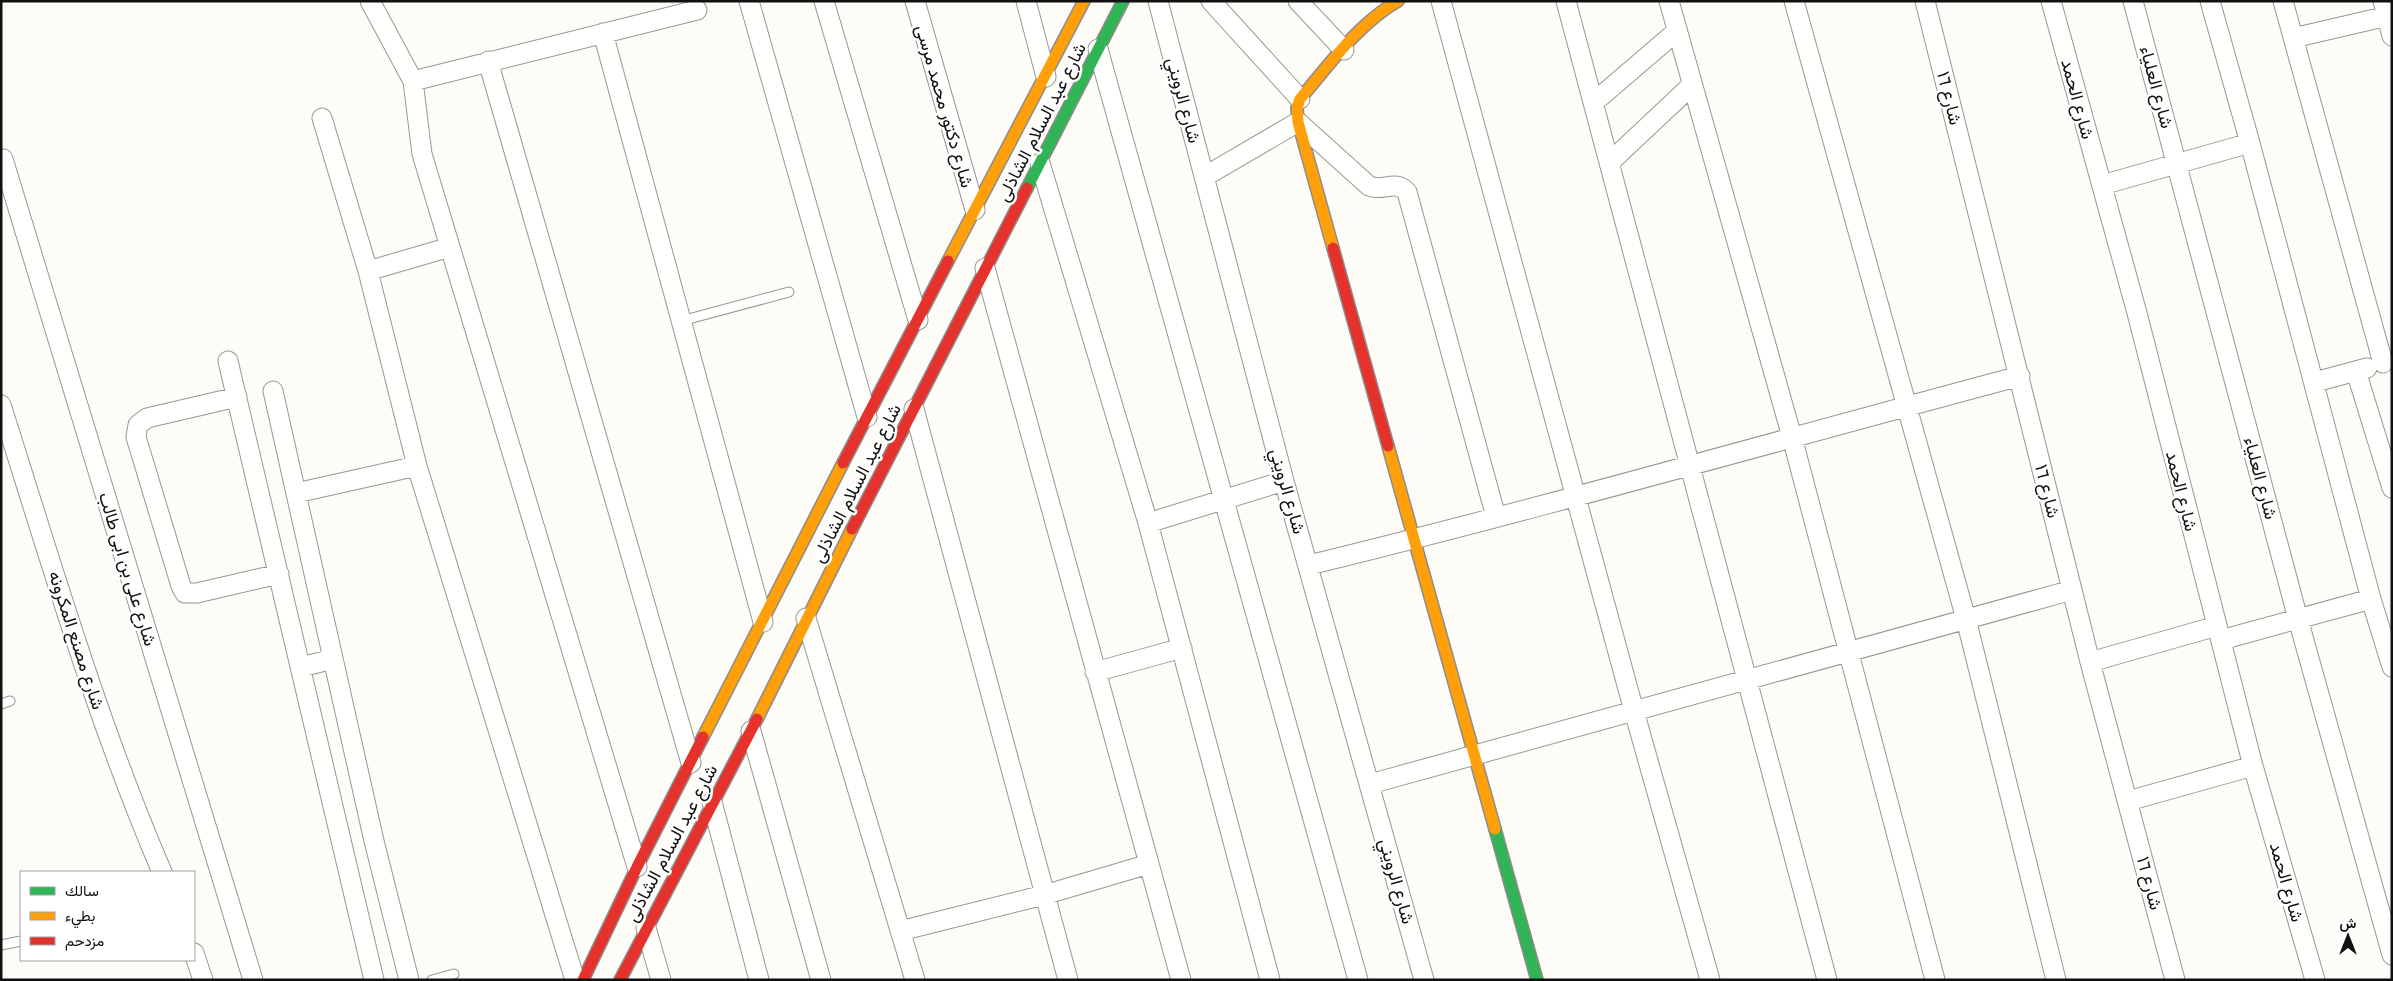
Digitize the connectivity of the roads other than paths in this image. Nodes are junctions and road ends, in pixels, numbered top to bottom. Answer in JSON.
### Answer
{"nodes":[{"id":1,"x":370,"y":1,"type":"edge"},
{"id":2,"x":749,"y":1,"type":"edge"},
{"id":3,"x":824,"y":1,"type":"edge"},
{"id":4,"x":915,"y":1,"type":"edge"},
{"id":5,"x":1026,"y":1,"type":"edge"},
{"id":6,"x":1084,"y":1,"type":"edge"},
{"id":7,"x":1123,"y":1,"type":"edge"},
{"id":8,"x":1158,"y":1,"type":"edge"},
{"id":9,"x":1211,"y":1,"type":"edge"},
{"id":10,"x":1298,"y":1,"type":"edge"},
{"id":11,"x":1398,"y":1,"type":"edge"},
{"id":12,"x":1441,"y":1,"type":"edge"},
{"id":13,"x":1566,"y":1,"type":"edge"},
{"id":14,"x":1669,"y":1,"type":"edge"},
{"id":15,"x":1794,"y":1,"type":"edge"},
{"id":16,"x":1925,"y":1,"type":"edge"},
{"id":17,"x":2051,"y":1,"type":"edge"},
{"id":18,"x":2133,"y":1,"type":"edge"},
{"id":19,"x":2210,"y":1,"type":"edge"},
{"id":20,"x":2283,"y":1,"type":"edge"},
{"id":21,"x":663,"y":9,"type":"edge"},
{"id":22,"x":697,"y":10,"type":"dead end"},
{"id":23,"x":2387,"y":11,"type":"edge"},
{"id":24,"x":1677,"y":31,"type":"junction"},
{"id":25,"x":604,"y":33,"type":"junction"},
{"id":26,"x":2392,"y":36,"type":"edge"},
{"id":27,"x":2293,"y":38,"type":"junction"},
{"id":28,"x":1098,"y":49,"type":"junction"},
{"id":29,"x":1344,"y":50,"type":"junction"},
{"id":30,"x":488,"y":61,"type":"junction"},
{"id":31,"x":1046,"y":77,"type":"junction"},
{"id":32,"x":413,"y":81,"type":"junction"},
{"id":33,"x":1692,"y":85,"type":"junction"},
{"id":34,"x":1300,"y":100,"type":"junction"},
{"id":35,"x":1593,"y":103,"type":"junction"},
{"id":36,"x":322,"y":118,"type":"dead end"},
{"id":37,"x":1298,"y":122,"type":"junction"},
{"id":38,"x":2250,"y":143,"type":"junction"},
{"id":39,"x":3,"y":159,"type":"dead end"},
{"id":40,"x":1040,"y":163,"type":"junction"},
{"id":41,"x":1609,"y":163,"type":"junction"},
{"id":42,"x":2177,"y":164,"type":"junction"},
{"id":43,"x":1204,"y":177,"type":"junction"},
{"id":44,"x":2102,"y":185,"type":"junction"},
{"id":45,"x":976,"y":210,"type":"junction"},
{"id":46,"x":450,"y":247,"type":"junction"},
{"id":47,"x":985,"y":268,"type":"junction"},
{"id":48,"x":368,"y":271,"type":"junction"},
{"id":49,"x":789,"y":292,"type":"dead end"},
{"id":50,"x":918,"y":320,"type":"junction"},
{"id":51,"x":681,"y":321,"type":"junction"},
{"id":52,"x":228,"y":361,"type":"dead end"},
{"id":53,"x":2387,"y":362,"type":"edge"},
{"id":54,"x":2356,"y":371,"type":"junction"},
{"id":55,"x":2020,"y":376,"type":"junction"},
{"id":56,"x":2315,"y":382,"type":"junction"},
{"id":57,"x":273,"y":390,"type":"dead end"},
{"id":58,"x":237,"y":397,"type":"junction"},
{"id":59,"x":1,"y":405,"type":"edge"},
{"id":60,"x":1906,"y":406,"type":"junction"},
{"id":61,"x":914,"y":409,"type":"junction"},
{"id":62,"x":867,"y":417,"type":"junction"},
{"id":63,"x":1792,"y":437,"type":"junction"},
{"id":64,"x":417,"y":466,"type":"junction"},
{"id":65,"x":1689,"y":467,"type":"junction"},
{"id":66,"x":1284,"y":481,"type":"junction"},
{"id":67,"x":2392,"y":488,"type":"edge"},
{"id":68,"x":296,"y":493,"type":"junction"},
{"id":69,"x":1576,"y":496,"type":"junction"},
{"id":70,"x":1222,"y":500,"type":"junction"},
{"id":71,"x":1496,"y":517,"type":"junction"},
{"id":72,"x":1148,"y":523,"type":"junction"},
{"id":73,"x":1416,"y":539,"type":"junction"},
{"id":74,"x":1309,"y":565,"type":"junction"},
{"id":75,"x":279,"y":574,"type":"junction"},
{"id":76,"x":2072,"y":590,"type":"junction"},
{"id":77,"x":2372,"y":599,"type":"junction"},
{"id":78,"x":806,"y":618,"type":"junction"},
{"id":79,"x":1966,"y":619,"type":"junction"},
{"id":80,"x":2298,"y":619,"type":"junction"},
{"id":81,"x":763,"y":622,"type":"junction"},
{"id":82,"x":2219,"y":633,"type":"junction"},
{"id":83,"x":1182,"y":648,"type":"junction"},
{"id":84,"x":1848,"y":652,"type":"junction"},
{"id":85,"x":333,"y":659,"type":"junction"},
{"id":86,"x":2090,"y":662,"type":"junction"},
{"id":87,"x":301,"y":667,"type":"junction"},
{"id":88,"x":2392,"y":667,"type":"edge"},
{"id":89,"x":1095,"y":672,"type":"junction"},
{"id":90,"x":1746,"y":680,"type":"junction"},
{"id":91,"x":1634,"y":711,"type":"junction"},
{"id":92,"x":751,"y":731,"type":"junction"},
{"id":93,"x":1475,"y":755,"type":"junction"},
{"id":94,"x":691,"y":763,"type":"junction"},
{"id":95,"x":2253,"y":766,"type":"junction"},
{"id":96,"x":1370,"y":784,"type":"junction"},
{"id":97,"x":2128,"y":801,"type":"junction"},
{"id":98,"x":712,"y":802,"type":"junction"},
{"id":99,"x":1149,"y":864,"type":"junction"},
{"id":100,"x":637,"y":867,"type":"junction"},
{"id":101,"x":162,"y":871,"type":"edge"},
{"id":102,"x":1044,"y":894,"type":"junction"},
{"id":103,"x":646,"y":928,"type":"junction"},
{"id":104,"x":900,"y":931,"type":"junction"},
{"id":105,"x":20,"y":941,"type":"edge"},
{"id":106,"x":1,"y":945,"type":"edge"},
{"id":107,"x":2392,"y":954,"type":"edge"},
{"id":108,"x":195,"y":956,"type":"edge"},
{"id":109,"x":454,"y":974,"type":"dead end"},
{"id":110,"x":204,"y":980,"type":"edge"},
{"id":111,"x":253,"y":980,"type":"edge"},
{"id":112,"x":374,"y":980,"type":"edge"},
{"id":113,"x":409,"y":980,"type":"edge"},
{"id":114,"x":432,"y":980,"type":"edge"},
{"id":115,"x":575,"y":980,"type":"edge"},
{"id":116,"x":583,"y":980,"type":"edge"},
{"id":117,"x":620,"y":980,"type":"edge"},
{"id":118,"x":661,"y":980,"type":"edge"},
{"id":119,"x":759,"y":980,"type":"edge"},
{"id":120,"x":821,"y":980,"type":"edge"},
{"id":121,"x":915,"y":980,"type":"edge"},
{"id":122,"x":1068,"y":980,"type":"edge"},
{"id":123,"x":1181,"y":980,"type":"edge"},
{"id":124,"x":1270,"y":980,"type":"edge"},
{"id":125,"x":1358,"y":980,"type":"edge"},
{"id":126,"x":1424,"y":980,"type":"edge"},
{"id":127,"x":1537,"y":980,"type":"edge"},
{"id":128,"x":1710,"y":980,"type":"edge"},
{"id":129,"x":1827,"y":980,"type":"edge"},
{"id":130,"x":1934,"y":980,"type":"edge"},
{"id":131,"x":2056,"y":980,"type":"edge"},
{"id":132,"x":2176,"y":980,"type":"edge"},
{"id":133,"x":2314,"y":980,"type":"edge"}],
"edges":[{"from":1,"to":32,"type":"street"},
{"from":2,"to":62,"type":"street"},
{"from":3,"to":50,"type":"street"},
{"from":4,"to":45,"type":"street","name":"شارع دكتور محمد مرسى"},
{"from":5,"to":31,"type":"street"},
{"from":6,"to":31,"type":"main road","name":"شارع عبد السلام الشاذلى"},
{"from":7,"to":28,"type":"main road","name":"شارع عبد السلام الشاذلى"},
{"from":8,"to":43,"type":"street","name":"شارع الرويني"},
{"from":9,"to":34,"type":"street"},
{"from":10,"to":29,"type":"street"},
{"from":11,"to":29,"type":"main road"},
{"from":12,"to":69,"type":"street"},
{"from":13,"to":35,"type":"street"},
{"from":14,"to":24,"type":"street"},
{"from":15,"to":60,"type":"street"},
{"from":16,"to":55,"type":"street","name":"شارع ١٦"},
{"from":17,"to":44,"type":"street","name":"شارع الحمد"},
{"from":18,"to":42,"type":"street","name":"شارع العلياء"},
{"from":19,"to":38,"type":"street"},
{"from":20,"to":27,"type":"street"},
{"from":21,"to":22,"type":"street"},
{"from":21,"to":25,"type":"street"},
{"from":23,"to":26,"type":"street"},
{"from":23,"to":27,"type":"street"},
{"from":24,"to":33,"type":"street"},
{"from":24,"to":35,"type":"street"},
{"from":25,"to":30,"type":"street"},
{"from":25,"to":51,"type":"street"},
{"from":27,"to":53,"type":"street"},
{"from":28,"to":40,"type":"main road","name":"شارع عبد السلام الشاذلى"},
{"from":28,"to":70,"type":"street"},
{"from":29,"to":34,"type":"main road"},
{"from":30,"to":32,"type":"street"},
{"from":30,"to":94,"type":"street"},
{"from":31,"to":45,"type":"main road","name":"شارع عبد السلام الشاذلى"},
{"from":32,"to":46,"type":"street"},
{"from":33,"to":41,"type":"street"},
{"from":33,"to":63,"type":"street"},
{"from":34,"to":37,"type":"main road"},
{"from":35,"to":41,"type":"street"},
{"from":36,"to":48,"type":"street"},
{"from":37,"to":43,"type":"street"},
{"from":37,"to":71,"type":"street"},
{"from":37,"to":73,"type":"main road"},
{"from":38,"to":42,"type":"street"},
{"from":38,"to":56,"type":"street"},
{"from":39,"to":111,"type":"street","name":"شارع على بن ابى طالب"},
{"from":40,"to":47,"type":"main road","name":"شارع عبد السلام الشاذلى"},
{"from":40,"to":72,"type":"street"},
{"from":41,"to":65,"type":"street"},
{"from":42,"to":44,"type":"street"},
{"from":42,"to":80,"type":"street","name":"شارع العلياء"},
{"from":43,"to":66,"type":"street","name":"شارع الرويني"},
{"from":44,"to":82,"type":"street","name":"شارع الحمد"},
{"from":45,"to":50,"type":"main road","name":"شارع عبد السلام الشاذلى"},
{"from":46,"to":48,"type":"street"},
{"from":46,"to":100,"type":"street"},
{"from":47,"to":61,"type":"main road","name":"شارع عبد السلام الشاذلى"},
{"from":47,"to":89,"type":"street"},
{"from":48,"to":64,"type":"street"},
{"from":49,"to":51,"type":"lane"},
{"from":50,"to":62,"type":"main road","name":"شارع عبد السلام الشاذلى"},
{"from":51,"to":81,"type":"street"},
{"from":52,"to":58,"type":"street"},
{"from":53,"to":54,"type":"street"},
{"from":54,"to":56,"type":"street"},
{"from":54,"to":67,"type":"street"},
{"from":55,"to":60,"type":"street"},
{"from":55,"to":76,"type":"street","name":"شارع ١٦"},
{"from":56,"to":77,"type":"street"},
{"from":57,"to":68,"type":"street"},
{"from":58,"to":75,"type":"street"},
{"from":58,"to":75,"type":"street"},
{"from":59,"to":101,"type":"street","name":"شارع مصنع المكرونه"},
{"from":60,"to":63,"type":"street"},
{"from":60,"to":79,"type":"street"},
{"from":61,"to":78,"type":"main road","name":"شارع عبد السلام الشاذلى"},
{"from":61,"to":102,"type":"street"},
{"from":62,"to":81,"type":"main road","name":"شارع عبد السلام الشاذلى"},
{"from":63,"to":65,"type":"street"},
{"from":63,"to":84,"type":"street"},
{"from":64,"to":68,"type":"street"},
{"from":64,"to":115,"type":"street"},
{"from":65,"to":69,"type":"street"},
{"from":65,"to":90,"type":"street"},
{"from":66,"to":70,"type":"street"},
{"from":66,"to":74,"type":"street","name":"شارع الرويني"},
{"from":68,"to":85,"type":"street"},
{"from":69,"to":71,"type":"street"},
{"from":69,"to":91,"type":"street"},
{"from":70,"to":72,"type":"street"},
{"from":70,"to":125,"type":"street"},
{"from":71,"to":73,"type":"street"},
{"from":72,"to":83,"type":"street"},
{"from":73,"to":74,"type":"street"},
{"from":73,"to":93,"type":"main road"},
{"from":74,"to":96,"type":"street","name":"شارع الرويني"},
{"from":75,"to":87,"type":"street"},
{"from":76,"to":79,"type":"street"},
{"from":76,"to":86,"type":"street","name":"شارع ١٦"},
{"from":77,"to":80,"type":"street"},
{"from":77,"to":88,"type":"street"},
{"from":78,"to":92,"type":"main road","name":"شارع عبد السلام الشاذلى"},
{"from":78,"to":104,"type":"street"},
{"from":79,"to":84,"type":"street"},
{"from":79,"to":131,"type":"street"},
{"from":80,"to":82,"type":"street"},
{"from":80,"to":107,"type":"street","name":"شارع العلياء"},
{"from":81,"to":94,"type":"main road","name":"شارع عبد السلام الشاذلى"},
{"from":82,"to":86,"type":"street"},
{"from":82,"to":95,"type":"street","name":"شارع الحمد"},
{"from":83,"to":89,"type":"street"},
{"from":83,"to":124,"type":"street"},
{"from":84,"to":90,"type":"street"},
{"from":84,"to":130,"type":"street"},
{"from":85,"to":87,"type":"street"},
{"from":85,"to":113,"type":"street"},
{"from":86,"to":97,"type":"street","name":"شارع ١٦"},
{"from":87,"to":112,"type":"street"},
{"from":89,"to":99,"type":"street"},
{"from":90,"to":91,"type":"street"},
{"from":90,"to":129,"type":"street"},
{"from":91,"to":93,"type":"street"},
{"from":91,"to":128,"type":"street"},
{"from":92,"to":98,"type":"main road","name":"شارع عبد السلام الشاذلى"},
{"from":92,"to":120,"type":"street"},
{"from":93,"to":96,"type":"street"},
{"from":93,"to":127,"type":"main road"},
{"from":94,"to":100,"type":"main road","name":"شارع عبد السلام الشاذلى"},
{"from":95,"to":97,"type":"street"},
{"from":95,"to":133,"type":"street","name":"شارع الحمد"},
{"from":96,"to":126,"type":"street","name":"شارع الرويني"},
{"from":97,"to":132,"type":"street","name":"شارع ١٦"},
{"from":98,"to":103,"type":"main road","name":"شارع عبد السلام الشاذلى"},
{"from":98,"to":119,"type":"street"},
{"from":99,"to":102,"type":"street"},
{"from":99,"to":123,"type":"street"},
{"from":100,"to":116,"type":"main road","name":"شارع عبد السلام الشاذلى"},
{"from":102,"to":104,"type":"street"},
{"from":102,"to":122,"type":"street"},
{"from":103,"to":117,"type":"main road","name":"شارع عبد السلام الشاذلى"},
{"from":103,"to":118,"type":"street"},
{"from":104,"to":121,"type":"street"},
{"from":105,"to":106,"type":"lane"},
{"from":108,"to":110,"type":"street"},
{"from":109,"to":114,"type":"lane"}]}
